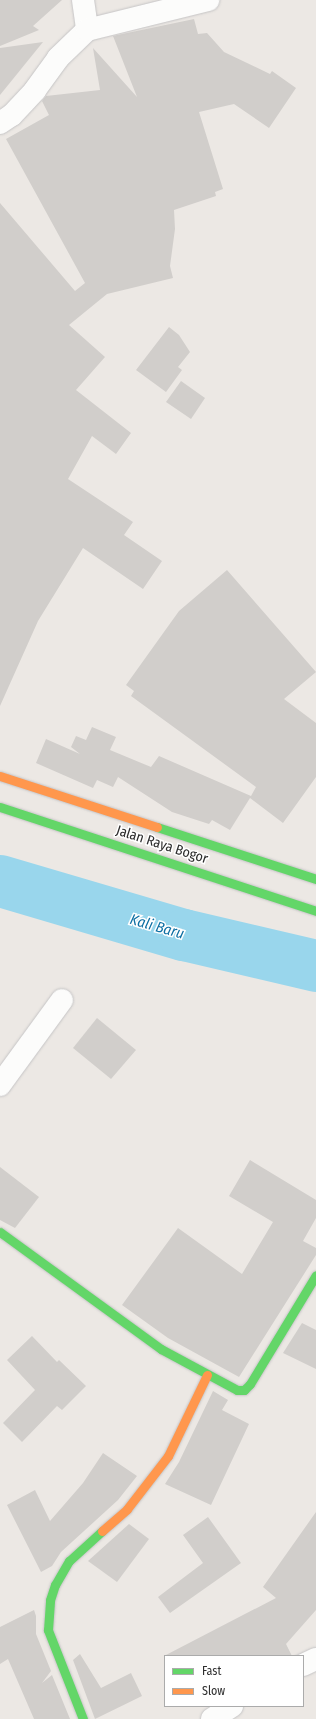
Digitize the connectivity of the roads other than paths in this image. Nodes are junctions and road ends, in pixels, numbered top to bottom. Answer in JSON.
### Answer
{"nodes":[{"id":1,"x":83,"y":0,"type":"edge"},
{"id":2,"x":208,"y":0,"type":"edge"},
{"id":3,"x":87,"y":30,"type":"junction"},
{"id":4,"x":0,"y":123,"type":"edge"},
{"id":5,"x":0,"y":776,"type":"edge"},
{"id":6,"x":0,"y":807,"type":"edge"},
{"id":7,"x":316,"y":879,"type":"edge"},
{"id":8,"x":316,"y":911,"type":"edge"},
{"id":9,"x":62,"y":1000,"type":"dead end"},
{"id":10,"x":0,"y":1085,"type":"edge"},
{"id":11,"x":0,"y":1232,"type":"edge"},
{"id":12,"x":316,"y":1275,"type":"edge"},
{"id":13,"x":207,"y":1375,"type":"junction"},
{"id":14,"x":316,"y":1659,"type":"edge"},
{"id":15,"x":304,"y":1665,"type":"edge"},
{"id":16,"x":230,"y":1707,"type":"edge"},
{"id":17,"x":83,"y":1719,"type":"edge"},
{"id":18,"x":212,"y":1719,"type":"edge"}],
"edges":[{"from":1,"to":3,"type":"street"},
{"from":2,"to":3,"type":"street"},
{"from":3,"to":4,"type":"street"},
{"from":5,"to":7,"type":"main road","name":"Jalan Raya Bogor"},
{"from":6,"to":8,"type":"main road","name":"Jalan Raya Bogor"},
{"from":9,"to":10,"type":"street"},
{"from":11,"to":13,"type":"main road"},
{"from":12,"to":13,"type":"main road"},
{"from":13,"to":17,"type":"main road"},
{"from":14,"to":15,"type":"street"},
{"from":16,"to":18,"type":"street"}]}
